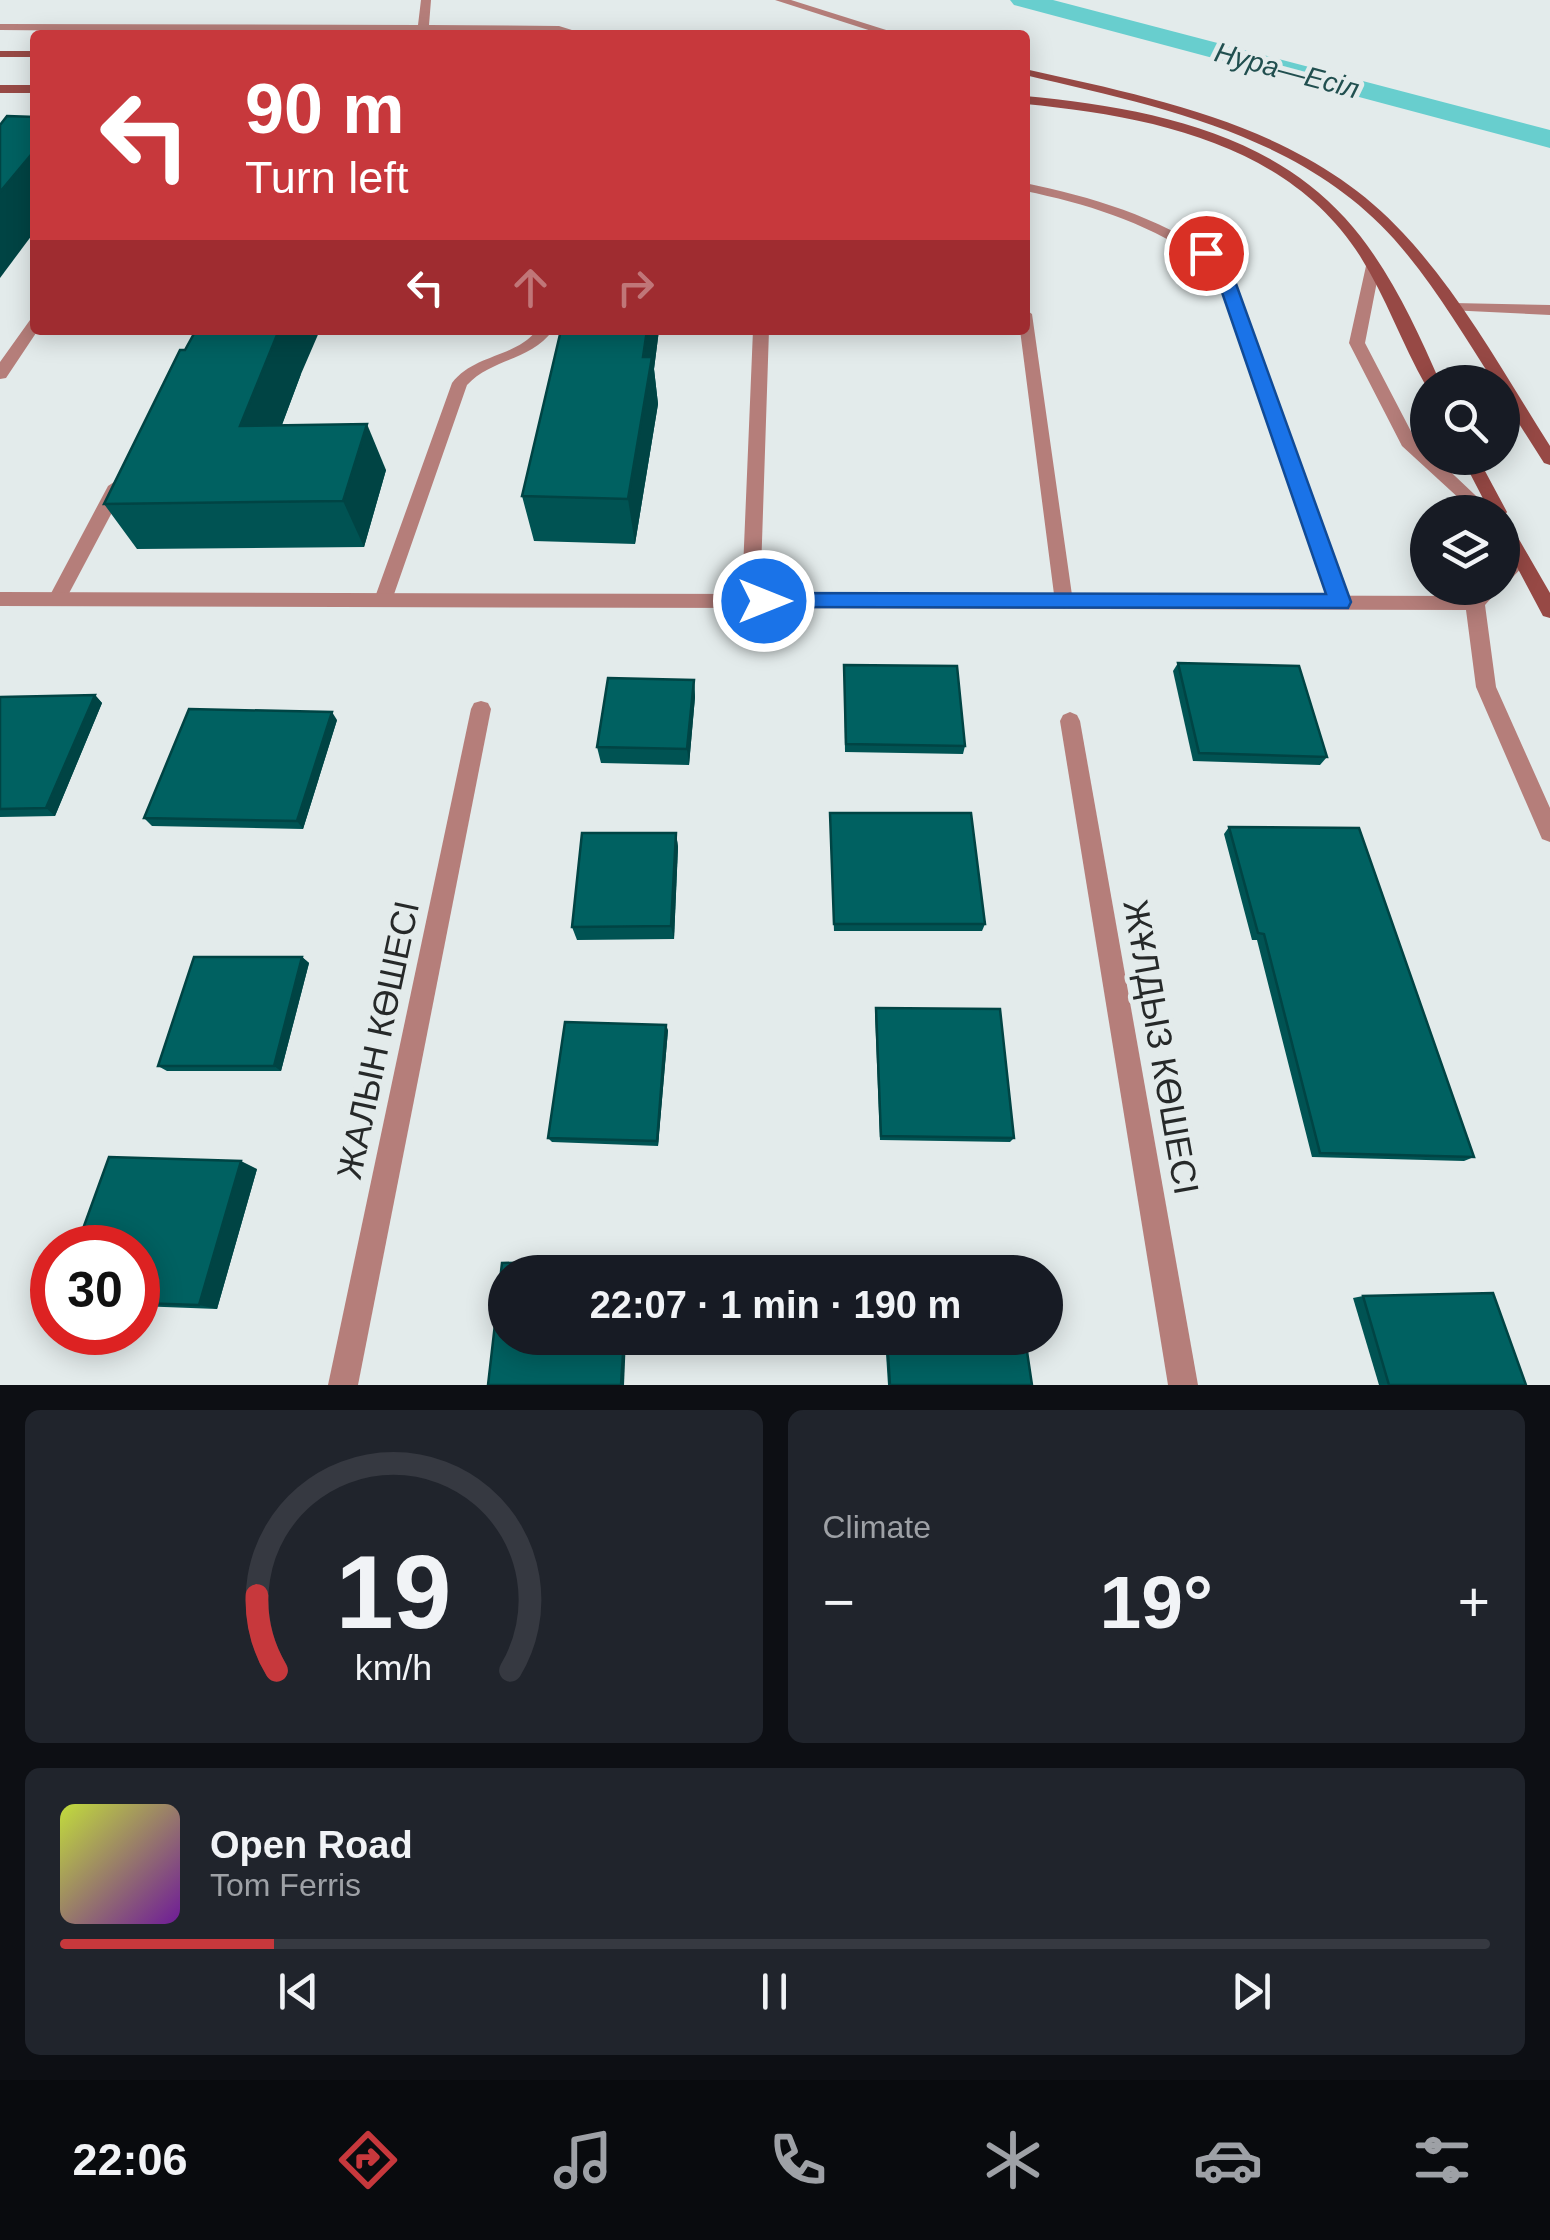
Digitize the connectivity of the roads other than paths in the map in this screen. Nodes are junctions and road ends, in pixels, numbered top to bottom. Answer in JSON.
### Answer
{"nodes":[{"id":1,"x":426,"y":0,"type":"edge"},
{"id":2,"x":780,"y":0,"type":"edge"},
{"id":3,"x":0,"y":27,"type":"edge"},
{"id":4,"x":423,"y":28,"type":"junction"},
{"id":5,"x":563,"y":30,"type":"edge"},
{"id":6,"x":879,"y":30,"type":"edge"},
{"id":7,"x":0,"y":54,"type":"edge"},
{"id":8,"x":30,"y":54,"type":"edge"},
{"id":9,"x":1030,"y":73,"type":"edge"},
{"id":10,"x":0,"y":89,"type":"edge"},
{"id":11,"x":30,"y":89,"type":"edge"},
{"id":12,"x":1030,"y":100,"type":"edge"},
{"id":13,"x":1030,"y":188,"type":"edge"},
{"id":14,"x":1373,"y":266,"type":"junction"},
{"id":15,"x":1453,"y":307,"type":"junction"},
{"id":16,"x":1550,"y":310,"type":"edge"},
{"id":17,"x":30,"y":330,"type":"edge"},
{"id":18,"x":541,"y":335,"type":"edge"},
{"id":19,"x":761,"y":335,"type":"edge"},
{"id":20,"x":1029,"y":335,"type":"edge"},
{"id":21,"x":5,"y":358,"type":"edge"},
{"id":22,"x":1423,"y":365,"type":"edge"},
{"id":23,"x":1490,"y":365,"type":"edge"},
{"id":24,"x":0,"y":374,"type":"edge"},
{"id":25,"x":1520,"y":408,"type":"edge"},
{"id":26,"x":1543,"y":439,"type":"edge"},
{"id":27,"x":1550,"y":459,"type":"edge"},
{"id":28,"x":128,"y":465,"type":"edge"},
{"id":29,"x":1466,"y":495,"type":"edge"},
{"id":30,"x":1520,"y":555,"type":"edge"},
{"id":31,"x":1522,"y":558,"type":"junction"},
{"id":32,"x":1550,"y":584,"type":"edge"},
{"id":33,"x":0,"y":599,"type":"edge"},
{"id":34,"x":58,"y":599,"type":"junction"},
{"id":35,"x":383,"y":600,"type":"junction"},
{"id":36,"x":727,"y":601,"type":"junction"},
{"id":37,"x":1064,"y":602,"type":"junction"},
{"id":38,"x":1340,"y":602,"type":"junction"},
{"id":39,"x":1410,"y":603,"type":"edge"},
{"id":40,"x":1474,"y":605,"type":"edge"},
{"id":41,"x":1550,"y":611,"type":"edge"},
{"id":42,"x":481,"y":709,"type":"dead end"},
{"id":43,"x":1070,"y":721,"type":"dead end"},
{"id":44,"x":1550,"y":832,"type":"edge"},
{"id":45,"x":343,"y":1385,"type":"edge"},
{"id":46,"x":1184,"y":1385,"type":"edge"}],
"edges":[{"from":1,"to":4,"type":"street"},
{"from":2,"to":6,"type":"street"},
{"from":3,"to":4,"type":"street"},
{"from":4,"to":5,"type":"street"},
{"from":7,"to":8,"type":"street"},
{"from":9,"to":15,"type":"street"},
{"from":10,"to":11,"type":"street"},
{"from":12,"to":14,"type":"street"},
{"from":13,"to":38,"type":"street"},
{"from":14,"to":22,"type":"street"},
{"from":14,"to":29,"type":"street"},
{"from":15,"to":16,"type":"street"},
{"from":15,"to":23,"type":"street"},
{"from":17,"to":21,"type":"street"},
{"from":18,"to":35,"type":"street"},
{"from":19,"to":36,"type":"street"},
{"from":20,"to":37,"type":"street"},
{"from":21,"to":24,"type":"street"},
{"from":25,"to":26,"type":"street"},
{"from":26,"to":27,"type":"street"},
{"from":28,"to":34,"type":"street"},
{"from":30,"to":31,"type":"street"},
{"from":31,"to":32,"type":"street"},
{"from":31,"to":41,"type":"street"},
{"from":33,"to":34,"type":"street"},
{"from":34,"to":35,"type":"street"},
{"from":35,"to":36,"type":"street"},
{"from":36,"to":37,"type":"street"},
{"from":37,"to":38,"type":"street"},
{"from":38,"to":39,"type":"street"},
{"from":40,"to":44,"type":"street"},
{"from":42,"to":45,"type":"street","name":"ЖАЛЫН КӨШЕСІ"},
{"from":43,"to":46,"type":"street","name":"ЖҰЛДЫЗ КӨШЕСІ"}]}
